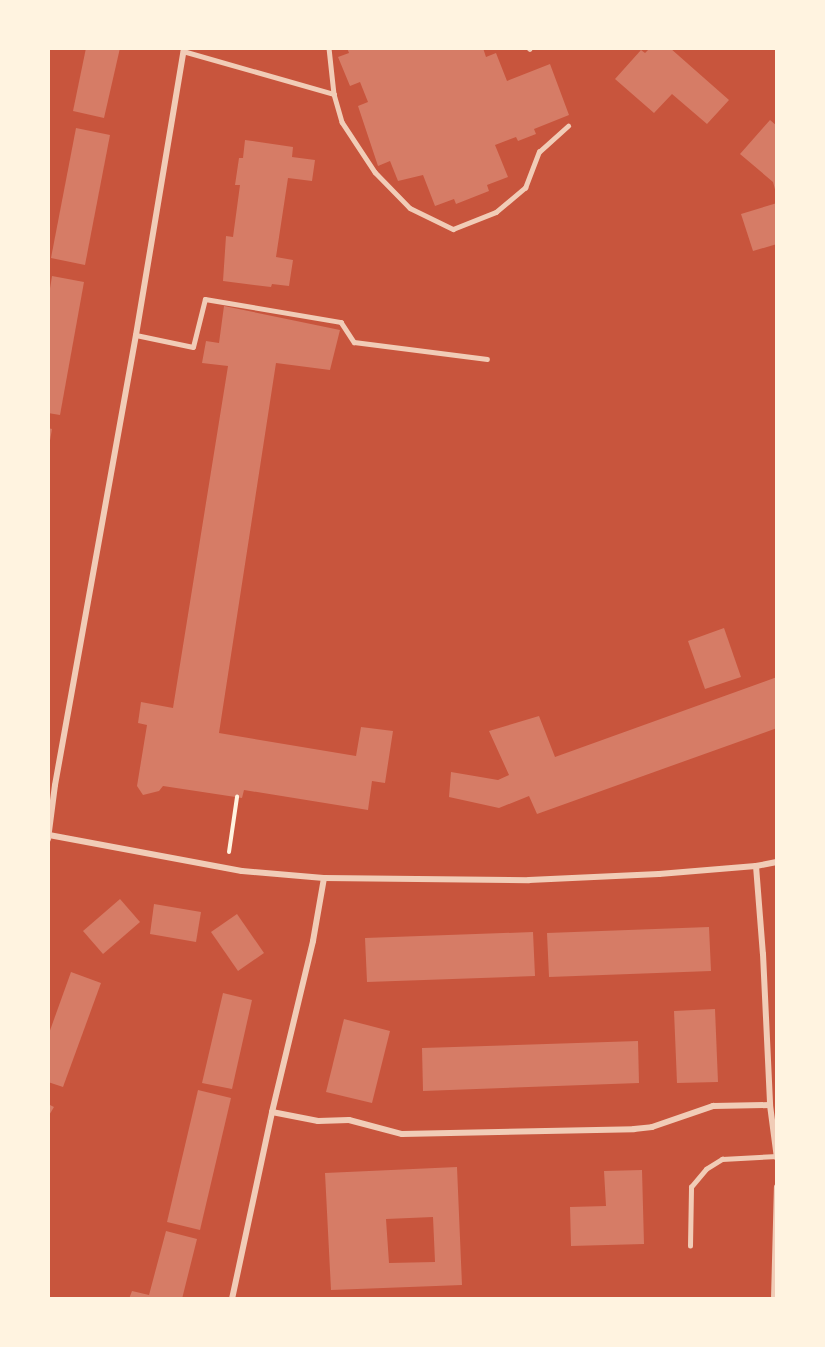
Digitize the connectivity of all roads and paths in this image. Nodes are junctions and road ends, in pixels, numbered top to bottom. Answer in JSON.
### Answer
{"nodes":[{"id":1,"x":329,"y":48,"type":"edge"},
{"id":2,"x":184,"y":49,"type":"edge"},
{"id":3,"x":334,"y":94,"type":"junction"},
{"id":4,"x":568,"y":126,"type":"dead end"},
{"id":5,"x":136,"y":335,"type":"junction"},
{"id":6,"x":487,"y":358,"type":"dead end"},
{"id":7,"x":237,"y":798,"type":"dead end"},
{"id":8,"x":49,"y":837,"type":"edge"},
{"id":9,"x":777,"y":862,"type":"edge"},
{"id":10,"x":756,"y":866,"type":"junction"},
{"id":11,"x":227,"y":868,"type":"junction"},
{"id":12,"x":324,"y":878,"type":"junction"},
{"id":13,"x":770,"y":1105,"type":"junction"},
{"id":14,"x":272,"y":1112,"type":"junction"},
{"id":15,"x":777,"y":1157,"type":"edge"},
{"id":16,"x":777,"y":1187,"type":"edge"},
{"id":17,"x":690,"y":1246,"type":"dead end"},
{"id":18,"x":232,"y":1299,"type":"edge"},
{"id":19,"x":774,"y":1299,"type":"edge"}],
"edges":[{"from":1,"to":3,"type":"lane"},
{"from":2,"to":3,"type":"lane"},
{"from":2,"to":5,"type":"street"},
{"from":3,"to":4,"type":"lane"},
{"from":5,"to":6,"type":"lane"},
{"from":5,"to":8,"type":"street"},
{"from":7,"to":11,"type":"path"},
{"from":8,"to":11,"type":"street"},
{"from":9,"to":10,"type":"street"},
{"from":10,"to":12,"type":"street"},
{"from":10,"to":13,"type":"street"},
{"from":11,"to":12,"type":"street"},
{"from":12,"to":14,"type":"street"},
{"from":13,"to":14,"type":"street"},
{"from":13,"to":15,"type":"street"},
{"from":14,"to":18,"type":"street"},
{"from":15,"to":17,"type":"lane"},
{"from":16,"to":19,"type":"street"}]}
